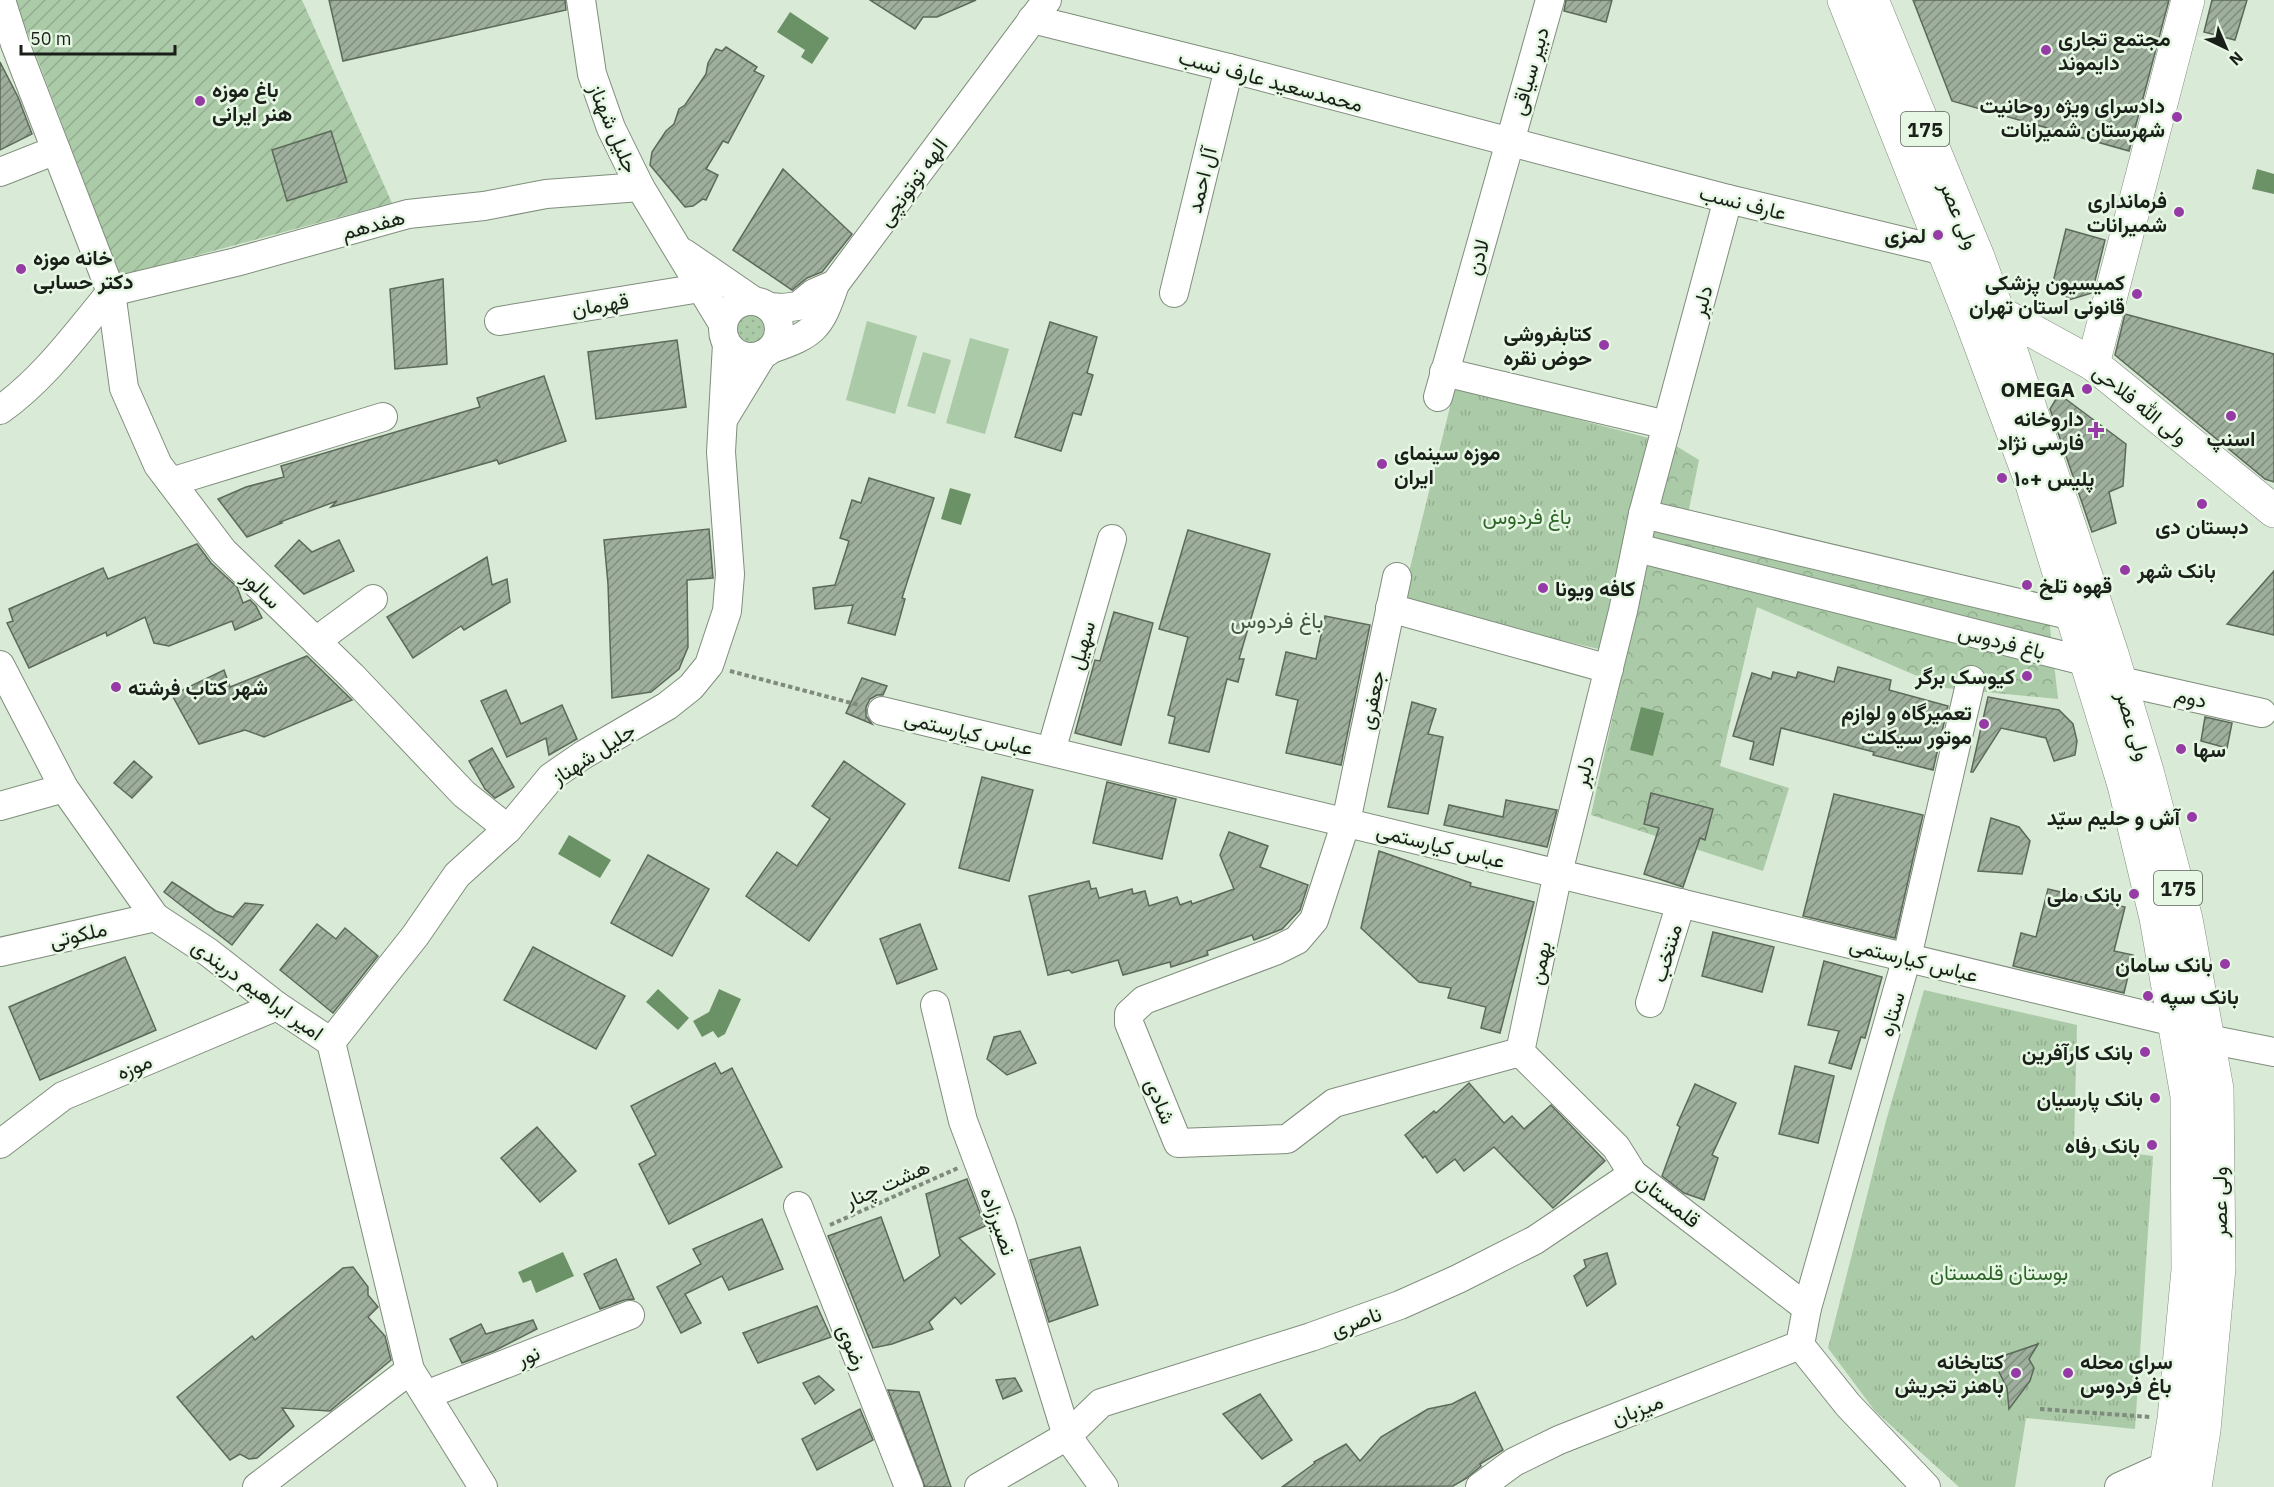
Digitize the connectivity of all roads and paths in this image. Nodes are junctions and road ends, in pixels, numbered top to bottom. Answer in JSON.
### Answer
{"nodes":[{"id":1,"x":1,"y":0,"type":"edge"},
{"id":2,"x":581,"y":0,"type":"edge"},
{"id":3,"x":1550,"y":0,"type":"edge"},
{"id":4,"x":1844,"y":0,"type":"edge"},
{"id":5,"x":1872,"y":0,"type":"edge"},
{"id":6,"x":2188,"y":0,"type":"edge"},
{"id":7,"x":1040,"y":10,"type":"edge"},
{"id":8,"x":1228,"y":68,"type":"junction"},
{"id":9,"x":1509,"y":142,"type":"junction"},
{"id":10,"x":56,"y":150,"type":"junction"},
{"id":11,"x":0,"y":172,"type":"edge"},
{"id":12,"x":640,"y":187,"type":"junction"},
{"id":13,"x":1728,"y":199,"type":"junction"},
{"id":14,"x":674,"y":246,"type":"junction"},
{"id":15,"x":1944,"y":252,"type":"junction"},
{"id":16,"x":1978,"y":257,"type":"junction"},
{"id":17,"x":835,"y":284,"type":"junction"},
{"id":18,"x":700,"y":288,"type":"junction"},
{"id":19,"x":111,"y":292,"type":"junction"},
{"id":20,"x":1174,"y":293,"type":"dead end"},
{"id":21,"x":762,"y":304,"type":"junction"},
{"id":22,"x":1984,"y":314,"type":"junction"},
{"id":23,"x":499,"y":321,"type":"dead end"},
{"id":24,"x":725,"y":334,"type":"junction"},
{"id":25,"x":767,"y":352,"type":"junction"},
{"id":26,"x":2092,"y":364,"type":"junction"},
{"id":27,"x":0,"y":410,"type":"edge"},
{"id":28,"x":1671,"y":414,"type":"junction"},
{"id":29,"x":383,"y":417,"type":"dead end"},
{"id":30,"x":722,"y":423,"type":"junction"},
{"id":31,"x":171,"y":482,"type":"junction"},
{"id":32,"x":2274,"y":511,"type":"edge"},
{"id":33,"x":1643,"y":514,"type":"junction"},
{"id":34,"x":1112,"y":539,"type":"dead end"},
{"id":35,"x":1637,"y":548,"type":"junction"},
{"id":36,"x":1397,"y":577,"type":"dead end"},
{"id":37,"x":373,"y":599,"type":"dead end"},
{"id":38,"x":1390,"y":608,"type":"junction"},
{"id":39,"x":2073,"y":616,"type":"junction"},
{"id":40,"x":316,"y":641,"type":"junction"},
{"id":41,"x":2088,"y":662,"type":"junction"},
{"id":42,"x":0,"y":665,"type":"edge"},
{"id":43,"x":709,"y":665,"type":"junction"},
{"id":44,"x":1609,"y":669,"type":"junction"},
{"id":45,"x":1971,"y":680,"type":"dead end"},
{"id":46,"x":2120,"y":681,"type":"junction"},
{"id":47,"x":882,"y":711,"type":"joint"},
{"id":48,"x":2262,"y":713,"type":"dead end"},
{"id":49,"x":1051,"y":751,"type":"junction"},
{"id":50,"x":64,"y":788,"type":"junction"},
{"id":51,"x":0,"y":806,"type":"edge"},
{"id":52,"x":1346,"y":822,"type":"junction"},
{"id":53,"x":508,"y":829,"type":"junction"},
{"id":54,"x":1558,"y":873,"type":"junction"},
{"id":55,"x":1681,"y":903,"type":"junction"},
{"id":56,"x":156,"y":916,"type":"junction"},
{"id":57,"x":0,"y":952,"type":"edge"},
{"id":58,"x":1907,"y":957,"type":"junction"},
{"id":59,"x":1650,"y":1003,"type":"dead end"},
{"id":60,"x":935,"y":1005,"type":"dead end"},
{"id":61,"x":278,"y":1006,"type":"junction"},
{"id":62,"x":2174,"y":1022,"type":"junction"},
{"id":63,"x":2208,"y":1039,"type":"junction"},
{"id":64,"x":331,"y":1042,"type":"junction"},
{"id":65,"x":1520,"y":1052,"type":"junction"},
{"id":66,"x":2274,"y":1052,"type":"edge"},
{"id":67,"x":0,"y":1144,"type":"edge"},
{"id":68,"x":977,"y":1159,"type":"junction"},
{"id":69,"x":1633,"y":1174,"type":"junction"},
{"id":70,"x":798,"y":1206,"type":"dead end"},
{"id":71,"x":809,"y":1235,"type":"junction"},
{"id":72,"x":1807,"y":1308,"type":"junction"},
{"id":73,"x":630,"y":1315,"type":"dead end"},
{"id":74,"x":1800,"y":1345,"type":"junction"},
{"id":75,"x":410,"y":1370,"type":"junction"},
{"id":76,"x":426,"y":1395,"type":"junction"},
{"id":77,"x":2040,"y":1409,"type":"dead end"},
{"id":78,"x":2174,"y":1419,"type":"junction"},
{"id":79,"x":1067,"y":1436,"type":"junction"},
{"id":80,"x":2166,"y":1476,"type":"edge"},
{"id":81,"x":257,"y":1487,"type":"edge"},
{"id":82,"x":483,"y":1487,"type":"edge"},
{"id":83,"x":909,"y":1487,"type":"edge"},
{"id":84,"x":980,"y":1487,"type":"edge"},
{"id":85,"x":1104,"y":1487,"type":"edge"},
{"id":86,"x":1480,"y":1487,"type":"edge"},
{"id":87,"x":1926,"y":1487,"type":"edge"},
{"id":88,"x":2119,"y":1487,"type":"edge"},
{"id":89,"x":2195,"y":1487,"type":"edge"}],
"edges":[{"from":1,"to":10,"type":"street","name":"سالور"},
{"from":2,"to":12,"type":"street","name":"جلیل شهناز"},
{"from":3,"to":9,"type":"street","name":"دبیر سیاقی"},
{"from":4,"to":15,"type":"main road","name":"ولی عصر","number":"175"},
{"from":5,"to":16,"type":"main road","name":"ولی عصر","number":"175"},
{"from":6,"to":26,"type":"main road"},
{"from":7,"to":8,"type":"street","name":"محمدسعید عارف نسب"},
{"from":7,"to":17,"type":"street","name":"الهه توتونچی"},
{"from":8,"to":9,"type":"street","name":"محمدسعید عارف نسب"},
{"from":8,"to":20,"type":"street","name":"آل احمد"},
{"from":9,"to":13,"type":"street","name":"عارف نسب"},
{"from":9,"to":28,"type":"street","name":"لادن"},
{"from":10,"to":11,"type":"street"},
{"from":10,"to":19,"type":"street","name":"سالور"},
{"from":12,"to":14,"type":"street","name":"جلیل شهناز"},
{"from":12,"to":19,"type":"street","name":"هفدهم"},
{"from":13,"to":15,"type":"street","name":"عارف نسب"},
{"from":13,"to":28,"type":"street","name":"دلبر"},
{"from":14,"to":18,"type":"street","name":"جلیل شهناز"},
{"from":14,"to":21,"type":"street","name":"جلیل شهناز"},
{"from":15,"to":16,"type":"street","name":"عارف نسب"},
{"from":15,"to":22,"type":"main road","name":"ولی عصر","number":"175"},
{"from":16,"to":22,"type":"main road","name":"ولی عصر","number":"175"},
{"from":17,"to":21,"type":"street"},
{"from":17,"to":25,"type":"street","name":"الهه توتونچی"},
{"from":18,"to":23,"type":"street","name":"قهرمان"},
{"from":18,"to":24,"type":"street","name":"جلیل شهناز"},
{"from":19,"to":27,"type":"street"},
{"from":19,"to":31,"type":"street","name":"سالور"},
{"from":21,"to":24,"type":"street"},
{"from":21,"to":25,"type":"street"},
{"from":22,"to":26,"type":"main road","name":"ولی‌ الله فلاحی"},
{"from":22,"to":39,"type":"main road","name":"ولی عصر","number":"175"},
{"from":22,"to":46,"type":"main road","name":"ولی عصر","number":"175"},
{"from":24,"to":25,"type":"street"},
{"from":24,"to":30,"type":"street","name":"جلیل شهناز"},
{"from":25,"to":30,"type":"street","name":"جلیل شهناز"},
{"from":26,"to":32,"type":"main road","name":"ولی‌ الله فلاحی"},
{"from":28,"to":33,"type":"street","name":"دلبر"},
{"from":29,"to":31,"type":"street"},
{"from":30,"to":43,"type":"street","name":"جلیل شهناز"},
{"from":31,"to":40,"type":"street","name":"سالور"},
{"from":33,"to":35,"type":"street","name":"دلبر"},
{"from":33,"to":39,"type":"street"},
{"from":34,"to":49,"type":"street","name":"سهیل"},
{"from":35,"to":41,"type":"street","name":"باغ فردوس"},
{"from":35,"to":44,"type":"street","name":"دلبر"},
{"from":36,"to":38,"type":"street","name":"جعفری"},
{"from":37,"to":40,"type":"street"},
{"from":38,"to":44,"type":"street"},
{"from":38,"to":52,"type":"street","name":"جعفری"},
{"from":39,"to":41,"type":"main road","name":"ولی عصر","number":"175"},
{"from":40,"to":53,"type":"street","name":"سالور"},
{"from":41,"to":62,"type":"main road","name":"ولی عصر","number":"175"},
{"from":42,"to":50,"type":"street","name":"امیر ابراهیم دربندی"},
{"from":43,"to":47,"type":"path","name":"عباس کیارستمی"},
{"from":43,"to":53,"type":"street","name":"جلیل شهناز"},
{"from":44,"to":54,"type":"street","name":"دلبر"},
{"from":45,"to":58,"type":"street","name":"ستاره"},
{"from":46,"to":48,"type":"street","name":"دوم"},
{"from":46,"to":63,"type":"main road","name":"ولی عصر","number":"175"},
{"from":47,"to":49,"type":"street","name":"عباس کیارستمی"},
{"from":49,"to":52,"type":"street","name":"عباس کیارستمی"},
{"from":50,"to":51,"type":"street"},
{"from":50,"to":56,"type":"street","name":"امیر ابراهیم دربندی"},
{"from":52,"to":54,"type":"street","name":"عباس کیارستمی"},
{"from":52,"to":65,"type":"street","name":"شادی"},
{"from":53,"to":64,"type":"street","name":"جلیل شهناز"},
{"from":54,"to":55,"type":"street","name":"عباس کیارستمی"},
{"from":54,"to":65,"type":"street","name":"بهمن"},
{"from":55,"to":58,"type":"street","name":"عباس کیارستمی"},
{"from":55,"to":59,"type":"street","name":"منتخب"},
{"from":56,"to":57,"type":"street","name":"ملکوتی"},
{"from":56,"to":61,"type":"street","name":"امیر ابراهیم دربندی"},
{"from":58,"to":62,"type":"street","name":"عباس کیارستمی"},
{"from":58,"to":72,"type":"street","name":"ستاره"},
{"from":60,"to":68,"type":"street","name":"نصیرزاده"},
{"from":61,"to":64,"type":"street","name":"امیر ابراهیم دربندی"},
{"from":61,"to":67,"type":"street","name":"موزه"},
{"from":62,"to":78,"type":"main road","name":"ولی عصر","number":"175"},
{"from":63,"to":66,"type":"street"},
{"from":63,"to":89,"type":"main road","name":"ولی عصر","number":"175"},
{"from":64,"to":75,"type":"street","name":"امیر ابراهیم دربندی"},
{"from":65,"to":69,"type":"street","name":"قلمستان"},
{"from":68,"to":71,"type":"path","name":"هشت چنار"},
{"from":68,"to":79,"type":"street","name":"نصیرزاده"},
{"from":69,"to":72,"type":"street","name":"قلمستان"},
{"from":69,"to":79,"type":"street","name":"ناصری"},
{"from":70,"to":71,"type":"street","name":"رضوى"},
{"from":71,"to":83,"type":"street","name":"رضوى"},
{"from":72,"to":74,"type":"street","name":"ستاره"},
{"from":73,"to":76,"type":"street","name":"نور"},
{"from":74,"to":86,"type":"street","name":"میزبان"},
{"from":74,"to":87,"type":"street"},
{"from":75,"to":76,"type":"street","name":"امیر ابراهیم دربندی"},
{"from":75,"to":81,"type":"street"},
{"from":76,"to":82,"type":"street","name":"امیر ابراهیم دربندی"},
{"from":77,"to":78,"type":"path"},
{"from":78,"to":80,"type":"main road","name":"ولی عصر","number":"175"},
{"from":79,"to":84,"type":"street","name":"ناصری"},
{"from":79,"to":85,"type":"street"},
{"from":80,"to":88,"type":"street"}]}
